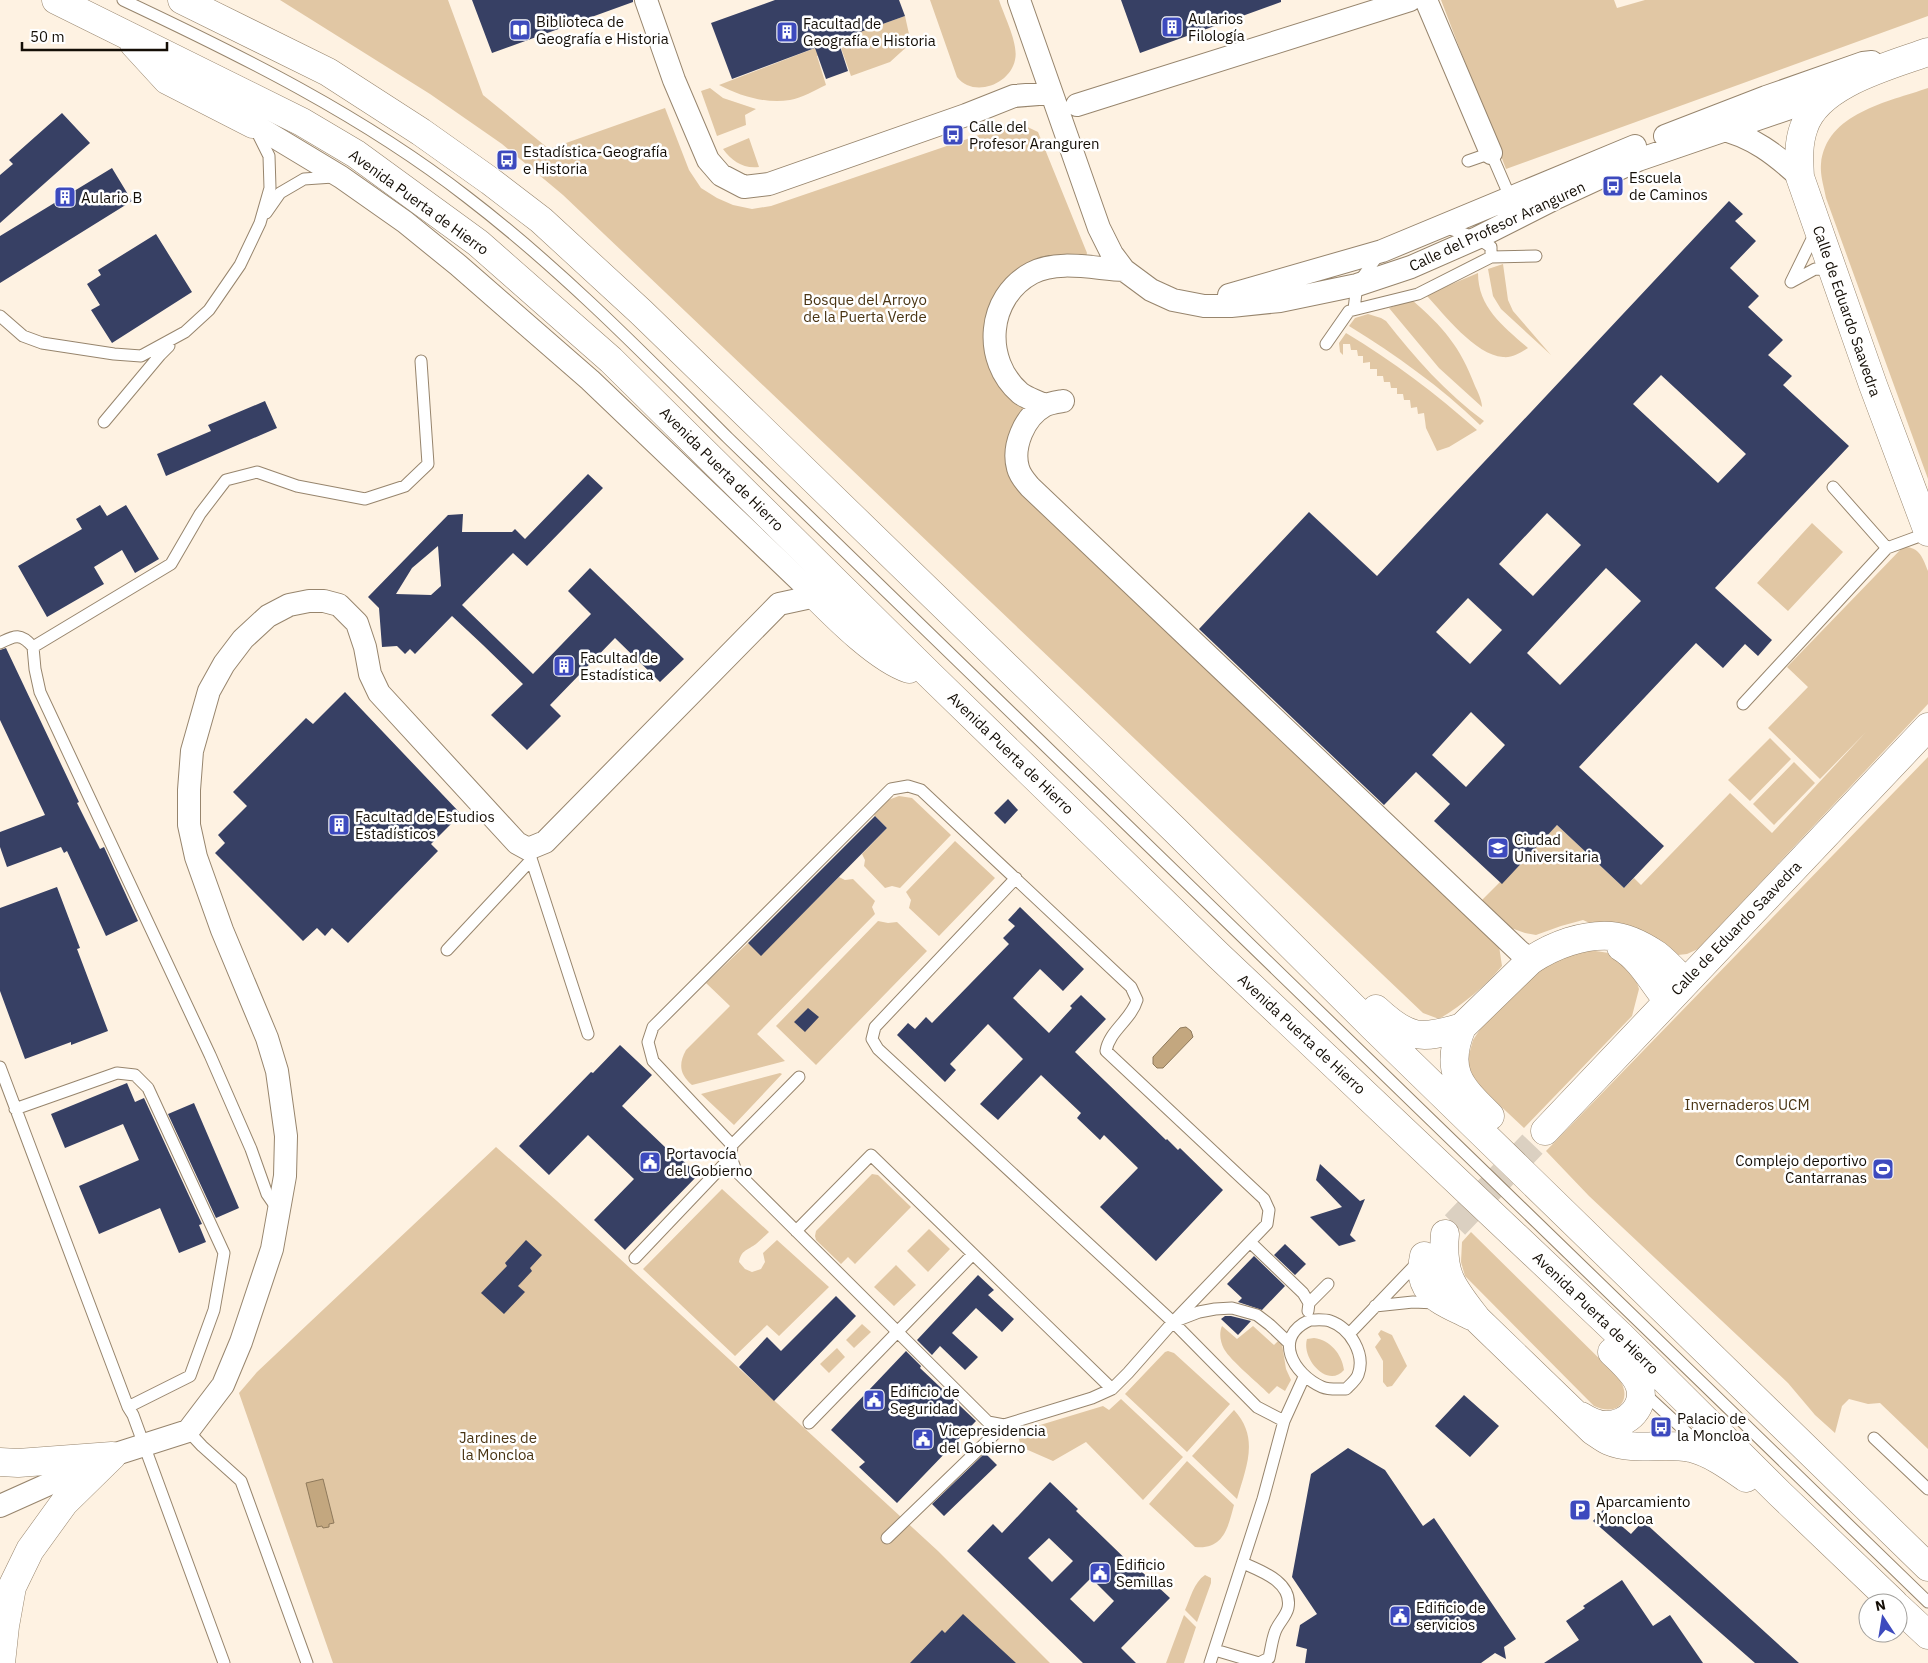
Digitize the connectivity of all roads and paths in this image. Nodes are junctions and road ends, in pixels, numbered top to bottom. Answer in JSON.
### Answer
{"nodes":[{"id":1,"x":56,"y":0,"type":"edge"},
{"id":2,"x":123,"y":0,"type":"edge"},
{"id":3,"x":182,"y":0,"type":"edge"},
{"id":4,"x":646,"y":0,"type":"edge"},
{"id":5,"x":1019,"y":0,"type":"edge"},
{"id":6,"x":1410,"y":0,"type":"edge"},
{"id":7,"x":1426,"y":0,"type":"edge"},
{"id":8,"x":123,"y":32,"type":"junction"},
{"id":9,"x":1925,"y":53,"type":"edge"},
{"id":10,"x":1051,"y":93,"type":"junction"},
{"id":11,"x":1831,"y":94,"type":"junction"},
{"id":12,"x":1077,"y":105,"type":"dead end"},
{"id":13,"x":253,"y":124,"type":"junction"},
{"id":14,"x":1682,"y":130,"type":"junction"},
{"id":15,"x":1727,"y":131,"type":"junction"},
{"id":16,"x":1491,"y":153,"type":"junction"},
{"id":17,"x":1468,"y":161,"type":"dead end"},
{"id":18,"x":341,"y":177,"type":"junction"},
{"id":19,"x":1800,"y":177,"type":"junction"},
{"id":20,"x":1510,"y":197,"type":"junction"},
{"id":21,"x":260,"y":223,"type":"junction"},
{"id":22,"x":1443,"y":226,"type":"junction"},
{"id":23,"x":1818,"y":228,"type":"junction"},
{"id":24,"x":1478,"y":238,"type":"junction"},
{"id":25,"x":1382,"y":251,"type":"junction"},
{"id":26,"x":1536,"y":256,"type":"dead end"},
{"id":27,"x":1491,"y":257,"type":"junction"},
{"id":28,"x":1124,"y":270,"type":"junction"},
{"id":29,"x":1833,"y":270,"type":"junction"},
{"id":30,"x":1357,"y":285,"type":"junction"},
{"id":31,"x":1173,"y":300,"type":"junction"},
{"id":32,"x":1354,"y":309,"type":"junction"},
{"id":33,"x":0,"y":316,"type":"edge"},
{"id":34,"x":185,"y":332,"type":"junction"},
{"id":35,"x":1326,"y":344,"type":"dead end"},
{"id":36,"x":421,"y":362,"type":"dead end"},
{"id":37,"x":104,"y":422,"type":"dead end"},
{"id":38,"x":1833,"y":487,"type":"dead end"},
{"id":39,"x":1928,"y":533,"type":"edge"},
{"id":40,"x":1887,"y":548,"type":"junction"},
{"id":41,"x":778,"y":559,"type":"junction"},
{"id":42,"x":816,"y":596,"type":"junction"},
{"id":43,"x":778,"y":604,"type":"junction"},
{"id":44,"x":0,"y":643,"type":"edge"},
{"id":45,"x":33,"y":647,"type":"junction"},
{"id":46,"x":930,"y":675,"type":"junction"},
{"id":47,"x":1743,"y":704,"type":"dead end"},
{"id":48,"x":1928,"y":727,"type":"edge"},
{"id":49,"x":1175,"y":830,"type":"junction"},
{"id":50,"x":530,"y":854,"type":"junction"},
{"id":51,"x":1016,"y":878,"type":"junction"},
{"id":52,"x":447,"y":950,"type":"dead end"},
{"id":53,"x":1531,"y":960,"type":"junction"},
{"id":54,"x":1676,"y":991,"type":"junction"},
{"id":55,"x":1462,"y":1027,"type":"junction"},
{"id":56,"x":588,"y":1034,"type":"dead end"},
{"id":57,"x":0,"y":1067,"type":"edge"},
{"id":58,"x":799,"y":1077,"type":"dead end"},
{"id":59,"x":14,"y":1109,"type":"junction"},
{"id":60,"x":1545,"y":1131,"type":"tunnel mouth"},
{"id":61,"x":732,"y":1145,"type":"junction"},
{"id":62,"x":731,"y":1158,"type":"junction"},
{"id":63,"x":279,"y":1212,"type":"junction"},
{"id":64,"x":796,"y":1231,"type":"junction"},
{"id":65,"x":1250,"y":1242,"type":"junction"},
{"id":66,"x":973,"y":1254,"type":"junction"},
{"id":67,"x":635,"y":1258,"type":"dead end"},
{"id":68,"x":1419,"y":1266,"type":"junction"},
{"id":69,"x":1548,"y":1268,"type":"junction"},
{"id":70,"x":1448,"y":1276,"type":"junction"},
{"id":71,"x":1328,"y":1284,"type":"dead end"},
{"id":72,"x":1309,"y":1303,"type":"junction"},
{"id":73,"x":1444,"y":1303,"type":"junction"},
{"id":74,"x":1375,"y":1306,"type":"junction"},
{"id":75,"x":1477,"y":1319,"type":"junction"},
{"id":76,"x":1310,"y":1320,"type":"junction"},
{"id":77,"x":1674,"y":1320,"type":"junction"},
{"id":78,"x":1173,"y":1322,"type":"junction"},
{"id":79,"x":898,"y":1332,"type":"junction"},
{"id":80,"x":1349,"y":1334,"type":"junction"},
{"id":81,"x":1289,"y":1343,"type":"junction"},
{"id":82,"x":1304,"y":1377,"type":"junction"},
{"id":83,"x":1112,"y":1389,"type":"junction"},
{"id":84,"x":1640,"y":1390,"type":"junction"},
{"id":85,"x":128,"y":1407,"type":"junction"},
{"id":86,"x":1573,"y":1412,"type":"junction"},
{"id":87,"x":1284,"y":1421,"type":"junction"},
{"id":88,"x":809,"y":1423,"type":"dead end"},
{"id":89,"x":1004,"y":1425,"type":"junction"},
{"id":90,"x":188,"y":1431,"type":"junction"},
{"id":91,"x":1874,"y":1438,"type":"dead end"},
{"id":92,"x":144,"y":1444,"type":"junction"},
{"id":93,"x":1710,"y":1455,"type":"junction"},
{"id":94,"x":112,"y":1456,"type":"junction"},
{"id":95,"x":0,"y":1462,"type":"edge"},
{"id":96,"x":1928,"y":1489,"type":"edge"},
{"id":97,"x":1779,"y":1493,"type":"junction"},
{"id":98,"x":0,"y":1506,"type":"edge"},
{"id":99,"x":887,"y":1538,"type":"dead end"},
{"id":100,"x":1243,"y":1563,"type":"junction"},
{"id":101,"x":1928,"y":1567,"type":"edge"},
{"id":102,"x":1884,"y":1593,"type":"edge"},
{"id":103,"x":1928,"y":1602,"type":"edge"},
{"id":104,"x":1908,"y":1616,"type":"edge"},
{"id":105,"x":1928,"y":1635,"type":"edge"},
{"id":106,"x":1215,"y":1650,"type":"junction"},
{"id":107,"x":2,"y":1663,"type":"edge"},
{"id":108,"x":224,"y":1663,"type":"edge"},
{"id":109,"x":307,"y":1663,"type":"edge"},
{"id":110,"x":1210,"y":1663,"type":"edge"}],
"edges":[{"from":1,"to":8,"type":"main road","name":"Avenida Puerta de Hierro"},
{"from":2,"to":103,"type":"lane"},
{"from":3,"to":49,"type":"main road"},
{"from":4,"to":10,"type":"street"},
{"from":5,"to":10,"type":"street","name":"Calle del Profesor Aranguren"},
{"from":6,"to":12,"type":"street"},
{"from":7,"to":16,"type":"street"},
{"from":8,"to":13,"type":"main road"},
{"from":8,"to":46,"type":"main road","name":"Avenida Puerta de Hierro"},
{"from":9,"to":11,"type":"main road","name":"Calle del Profesor Aranguren"},
{"from":9,"to":14,"type":"street","name":"Calle del Profesor Aranguren"},
{"from":10,"to":28,"type":"street","name":"Calle del Profesor Aranguren"},
{"from":11,"to":15,"type":"street","name":"Calle del Profesor Aranguren"},
{"from":11,"to":19,"type":"main road","name":"Calle de Eduardo Saavedra"},
{"from":13,"to":18,"type":"street","name":"Avenida Puerta de Hierro"},
{"from":13,"to":21,"type":"lane"},
{"from":14,"to":15,"type":"street","name":"Calle del Profesor Aranguren"},
{"from":14,"to":20,"type":"street","name":"Calle del Profesor Aranguren"},
{"from":15,"to":19,"type":"street","name":"Calle del Profesor Aranguren"},
{"from":15,"to":24,"type":"street","name":"Calle del Profesor Aranguren"},
{"from":16,"to":17,"type":"lane"},
{"from":16,"to":20,"type":"lane"},
{"from":18,"to":21,"type":"lane"},
{"from":18,"to":41,"type":"street","name":"Avenida Puerta de Hierro"},
{"from":19,"to":23,"type":"main road","name":"Calle de Eduardo Saavedra"},
{"from":20,"to":22,"type":"street","name":"Calle del Profesor Aranguren"},
{"from":21,"to":34,"type":"lane"},
{"from":22,"to":24,"type":"lane"},
{"from":22,"to":25,"type":"street","name":"Calle del Profesor Aranguren"},
{"from":23,"to":29,"type":"main road","name":"Calle de Eduardo Saavedra"},
{"from":23,"to":29,"type":"lane"},
{"from":24,"to":27,"type":"lane"},
{"from":24,"to":30,"type":"street","name":"Calle del Profesor Aranguren"},
{"from":25,"to":30,"type":"lane"},
{"from":25,"to":31,"type":"street","name":"Calle del Profesor Aranguren"},
{"from":26,"to":27,"type":"lane"},
{"from":27,"to":32,"type":"lane"},
{"from":28,"to":31,"type":"street","name":"Calle del Profesor Aranguren"},
{"from":28,"to":53,"type":"street"},
{"from":29,"to":39,"type":"main road","name":"Calle de Eduardo Saavedra"},
{"from":30,"to":31,"type":"street","name":"Calle del Profesor Aranguren"},
{"from":30,"to":32,"type":"lane"},
{"from":32,"to":35,"type":"lane"},
{"from":33,"to":34,"type":"lane"},
{"from":34,"to":37,"type":"lane"},
{"from":36,"to":45,"type":"lane"},
{"from":38,"to":40,"type":"lane"},
{"from":39,"to":40,"type":"lane"},
{"from":40,"to":47,"type":"lane"},
{"from":41,"to":42,"type":"street","name":"Avenida Puerta de Hierro"},
{"from":41,"to":43,"type":"street"},
{"from":42,"to":43,"type":"street"},
{"from":42,"to":46,"type":"main road"},
{"from":43,"to":50,"type":"street"},
{"from":44,"to":45,"type":"lane"},
{"from":45,"to":63,"type":"lane"},
{"from":46,"to":69,"type":"main road","name":"Avenida Puerta de Hierro"},
{"from":48,"to":54,"type":"main road","name":"Calle de Eduardo Saavedra"},
{"from":49,"to":55,"type":"main road"},
{"from":49,"to":77,"type":"main road"},
{"from":50,"to":52,"type":"lane"},
{"from":50,"to":56,"type":"lane"},
{"from":50,"to":63,"type":"street"},
{"from":51,"to":61,"type":"lane"},
{"from":51,"to":65,"type":"lane"},
{"from":51,"to":78,"type":"lane"},
{"from":53,"to":54,"type":"main road"},
{"from":53,"to":55,"type":"main road"},
{"from":54,"to":60,"type":"main road","name":"Calle de Eduardo Saavedra"},
{"from":55,"to":77,"type":"main road"},
{"from":57,"to":59,"type":"lane"},
{"from":58,"to":61,"type":"lane"},
{"from":59,"to":85,"type":"lane"},
{"from":59,"to":85,"type":"lane"},
{"from":61,"to":62,"type":"lane"},
{"from":62,"to":64,"type":"lane"},
{"from":62,"to":67,"type":"lane"},
{"from":63,"to":90,"type":"street"},
{"from":64,"to":66,"type":"lane"},
{"from":64,"to":79,"type":"lane"},
{"from":65,"to":72,"type":"lane"},
{"from":65,"to":78,"type":"lane"},
{"from":66,"to":79,"type":"lane"},
{"from":66,"to":83,"type":"lane"},
{"from":68,"to":70,"type":"lane"},
{"from":68,"to":70,"type":"main road"},
{"from":68,"to":73,"type":"main road"},
{"from":68,"to":74,"type":"lane"},
{"from":69,"to":84,"type":"main road"},
{"from":69,"to":97,"type":"main road","name":"Avenida Puerta de Hierro"},
{"from":70,"to":75,"type":"main road"},
{"from":71,"to":72,"type":"lane"},
{"from":72,"to":76,"type":"lane"},
{"from":73,"to":74,"type":"lane"},
{"from":73,"to":75,"type":"main road"},
{"from":74,"to":80,"type":"lane"},
{"from":75,"to":86,"type":"main road"},
{"from":76,"to":80,"type":"lane"},
{"from":76,"to":81,"type":"lane"},
{"from":77,"to":101,"type":"main road"},
{"from":78,"to":81,"type":"lane"},
{"from":78,"to":83,"type":"lane"},
{"from":78,"to":87,"type":"lane"},
{"from":79,"to":88,"type":"lane"},
{"from":79,"to":89,"type":"lane"},
{"from":80,"to":82,"type":"lane"},
{"from":81,"to":82,"type":"lane"},
{"from":82,"to":87,"type":"lane"},
{"from":83,"to":89,"type":"lane"},
{"from":84,"to":86,"type":"main road"},
{"from":84,"to":93,"type":"lane"},
{"from":85,"to":92,"type":"lane"},
{"from":86,"to":93,"type":"main road"},
{"from":87,"to":100,"type":"lane"},
{"from":89,"to":99,"type":"lane"},
{"from":90,"to":92,"type":"street"},
{"from":90,"to":109,"type":"lane"},
{"from":91,"to":96,"type":"lane"},
{"from":92,"to":94,"type":"street"},
{"from":92,"to":108,"type":"lane"},
{"from":93,"to":97,"type":"main road"},
{"from":94,"to":95,"type":"main road"},
{"from":94,"to":98,"type":"street"},
{"from":94,"to":107,"type":"main road"},
{"from":97,"to":102,"type":"main road","name":"Avenida Puerta de Hierro"},
{"from":100,"to":106,"type":"lane"},
{"from":100,"to":106,"type":"lane"},
{"from":104,"to":105,"type":"main road"},
{"from":106,"to":110,"type":"lane"}]}
